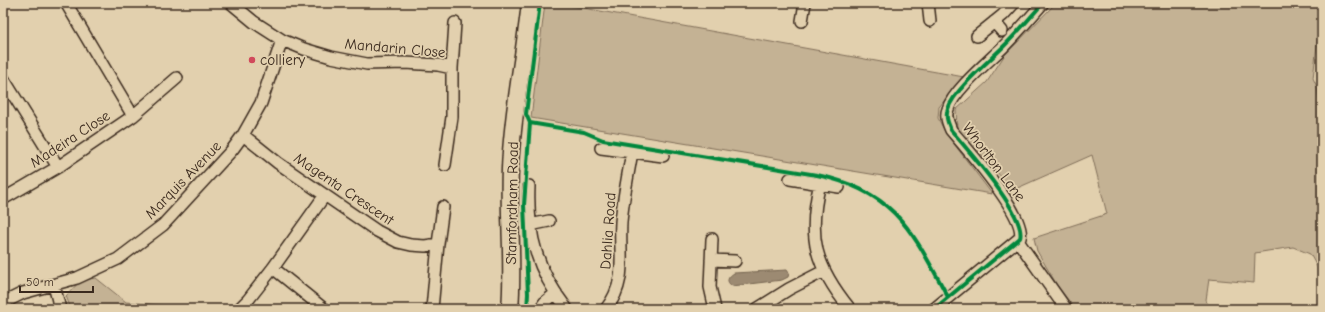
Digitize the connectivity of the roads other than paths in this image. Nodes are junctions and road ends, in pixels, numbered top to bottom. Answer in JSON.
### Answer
{"nodes":[{"id":1,"x":67,"y":3,"type":"edge"},
{"id":2,"x":231,"y":3,"type":"edge"},
{"id":3,"x":530,"y":3,"type":"edge"},
{"id":4,"x":805,"y":3,"type":"edge"},
{"id":5,"x":928,"y":3,"type":"edge"},
{"id":6,"x":1014,"y":3,"type":"edge"},
{"id":7,"x":1043,"y":3,"type":"edge"},
{"id":8,"x":802,"y":21,"type":"dead end"},
{"id":9,"x":930,"y":21,"type":"dead end"},
{"id":10,"x":994,"y":22,"type":"junction"},
{"id":11,"x":454,"y":23,"type":"dead end"},
{"id":12,"x":1002,"y":31,"type":"dead end"},
{"id":13,"x":977,"y":36,"type":"dead end"},
{"id":14,"x":282,"y":40,"type":"junction"},
{"id":15,"x":452,"y":68,"type":"junction"},
{"id":16,"x":177,"y":78,"type":"dead end"},
{"id":17,"x":4,"y":84,"type":"edge"},
{"id":18,"x":133,"y":116,"type":"junction"},
{"id":19,"x":243,"y":135,"type":"junction"},
{"id":20,"x":601,"y":148,"type":"dead end"},
{"id":21,"x":632,"y":152,"type":"junction"},
{"id":22,"x":662,"y":156,"type":"dead end"},
{"id":23,"x":445,"y":164,"type":"dead end"},
{"id":24,"x":58,"y":167,"type":"junction"},
{"id":25,"x":790,"y":179,"type":"dead end"},
{"id":26,"x":820,"y":183,"type":"junction"},
{"id":27,"x":529,"y":186,"type":"dead end"},
{"id":28,"x":839,"y":187,"type":"dead end"},
{"id":29,"x":325,"y":195,"type":"junction"},
{"id":30,"x":3,"y":199,"type":"edge"},
{"id":31,"x":443,"y":207,"type":"dead end"},
{"id":32,"x":549,"y":221,"type":"dead end"},
{"id":33,"x":530,"y":224,"type":"junction"},
{"id":34,"x":712,"y":239,"type":"dead end"},
{"id":35,"x":1018,"y":241,"type":"junction"},
{"id":36,"x":438,"y":244,"type":"junction"},
{"id":37,"x":712,"y":260,"type":"junction"},
{"id":38,"x":735,"y":261,"type":"dead end"},
{"id":39,"x":272,"y":268,"type":"junction"},
{"id":40,"x":824,"y":271,"type":"junction"},
{"id":41,"x":54,"y":285,"type":"junction"},
{"id":42,"x":556,"y":293,"type":"junction"},
{"id":43,"x":4,"y":298,"type":"edge"},
{"id":44,"x":60,"y":309,"type":"edge"},
{"id":45,"x":239,"y":309,"type":"edge"},
{"id":46,"x":324,"y":309,"type":"edge"},
{"id":47,"x":432,"y":309,"type":"edge"},
{"id":48,"x":510,"y":309,"type":"edge"},
{"id":49,"x":540,"y":309,"type":"edge"},
{"id":50,"x":567,"y":309,"type":"edge"},
{"id":51,"x":606,"y":309,"type":"edge"},
{"id":52,"x":715,"y":309,"type":"edge"},
{"id":53,"x":757,"y":309,"type":"edge"},
{"id":54,"x":850,"y":309,"type":"edge"},
{"id":55,"x":934,"y":309,"type":"edge"},
{"id":56,"x":1066,"y":309,"type":"edge"}],
"edges":[{"from":1,"to":18,"type":"street","name":"Madeira Close"},
{"from":2,"to":14,"type":"street","name":"Mandarin Close"},
{"from":3,"to":48,"type":"main road","name":"Stamfordham Road"},
{"from":4,"to":8,"type":"street"},
{"from":5,"to":9,"type":"street"},
{"from":6,"to":10,"type":"street"},
{"from":7,"to":35,"type":"street","name":"Whorlton Lane"},
{"from":10,"to":12,"type":"street"},
{"from":10,"to":13,"type":"street"},
{"from":11,"to":15,"type":"street","name":"Mandarin Close"},
{"from":14,"to":15,"type":"street","name":"Mandarin Close"},
{"from":14,"to":19,"type":"street","name":"Marquis Avenue"},
{"from":15,"to":23,"type":"street","name":"Mandarin Close"},
{"from":16,"to":18,"type":"street","name":"Madeira Close"},
{"from":17,"to":24,"type":"street"},
{"from":18,"to":24,"type":"street","name":"Madeira Close"},
{"from":19,"to":29,"type":"street","name":"Magenta Crescent"},
{"from":19,"to":41,"type":"street","name":"Marquis Avenue"},
{"from":20,"to":21,"type":"street"},
{"from":21,"to":22,"type":"street"},
{"from":21,"to":51,"type":"street","name":"Dahlia Road"},
{"from":24,"to":30,"type":"street","name":"Madeira Close"},
{"from":25,"to":26,"type":"street"},
{"from":26,"to":28,"type":"street"},
{"from":26,"to":40,"type":"street"},
{"from":27,"to":33,"type":"street"},
{"from":29,"to":36,"type":"street","name":"Magenta Crescent"},
{"from":29,"to":39,"type":"street"},
{"from":31,"to":36,"type":"street"},
{"from":32,"to":33,"type":"street"},
{"from":33,"to":42,"type":"street"},
{"from":34,"to":37,"type":"street"},
{"from":35,"to":55,"type":"street"},
{"from":35,"to":56,"type":"street"},
{"from":36,"to":47,"type":"street"},
{"from":37,"to":38,"type":"street"},
{"from":37,"to":52,"type":"street"},
{"from":39,"to":45,"type":"street"},
{"from":39,"to":46,"type":"street"},
{"from":40,"to":53,"type":"street"},
{"from":40,"to":54,"type":"street"},
{"from":41,"to":43,"type":"street","name":"Marquis Avenue"},
{"from":41,"to":44,"type":"street"},
{"from":42,"to":49,"type":"street"},
{"from":42,"to":50,"type":"street"}]}
